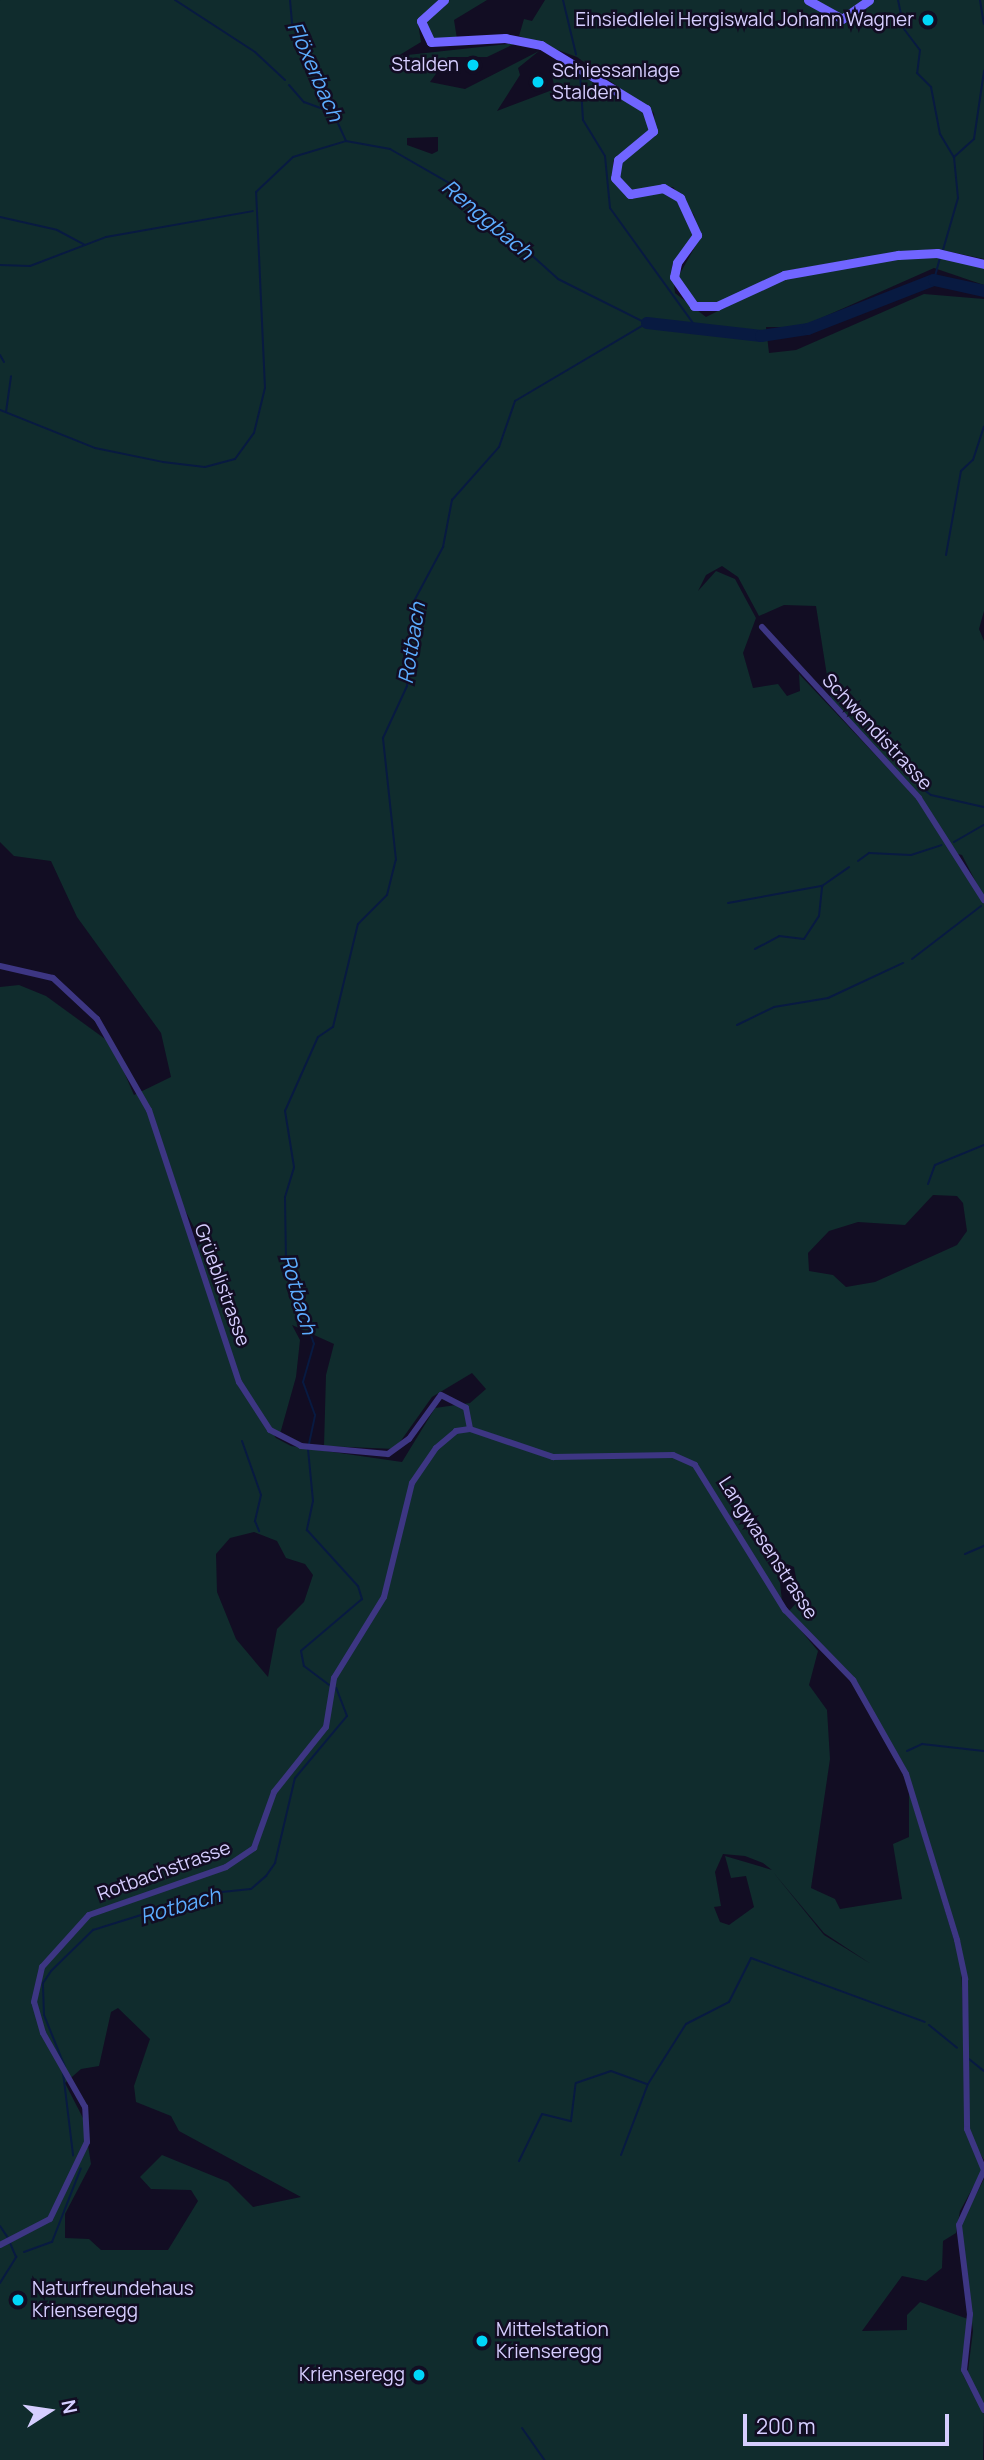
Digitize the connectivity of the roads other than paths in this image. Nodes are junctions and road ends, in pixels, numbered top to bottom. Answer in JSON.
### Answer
{"nodes":[{"id":1,"x":444,"y":0,"type":"edge"},
{"id":2,"x":808,"y":0,"type":"edge"},
{"id":3,"x":869,"y":0,"type":"edge"},
{"id":4,"x":984,"y":264,"type":"edge"},
{"id":5,"x":762,"y":627,"type":"dead end"},
{"id":6,"x":984,"y":900,"type":"edge"},
{"id":7,"x":0,"y":966,"type":"edge"},
{"id":8,"x":470,"y":1429,"type":"junction"},
{"id":9,"x":984,"y":2170,"type":"edge"},
{"id":10,"x":0,"y":2245,"type":"edge"},
{"id":11,"x":984,"y":2410,"type":"edge"}],
"edges":[{"from":1,"to":4,"type":"street"},
{"from":2,"to":3,"type":"street"},
{"from":5,"to":6,"type":"street","name":"Schwendistrasse"},
{"from":7,"to":8,"type":"street","name":"Grüeblistrasse"},
{"from":8,"to":9,"type":"street","name":"Langwasenstrasse"},
{"from":8,"to":10,"type":"street","name":"Rotbachstrasse"},
{"from":9,"to":11,"type":"street","name":"Langwasenstrasse"}]}
